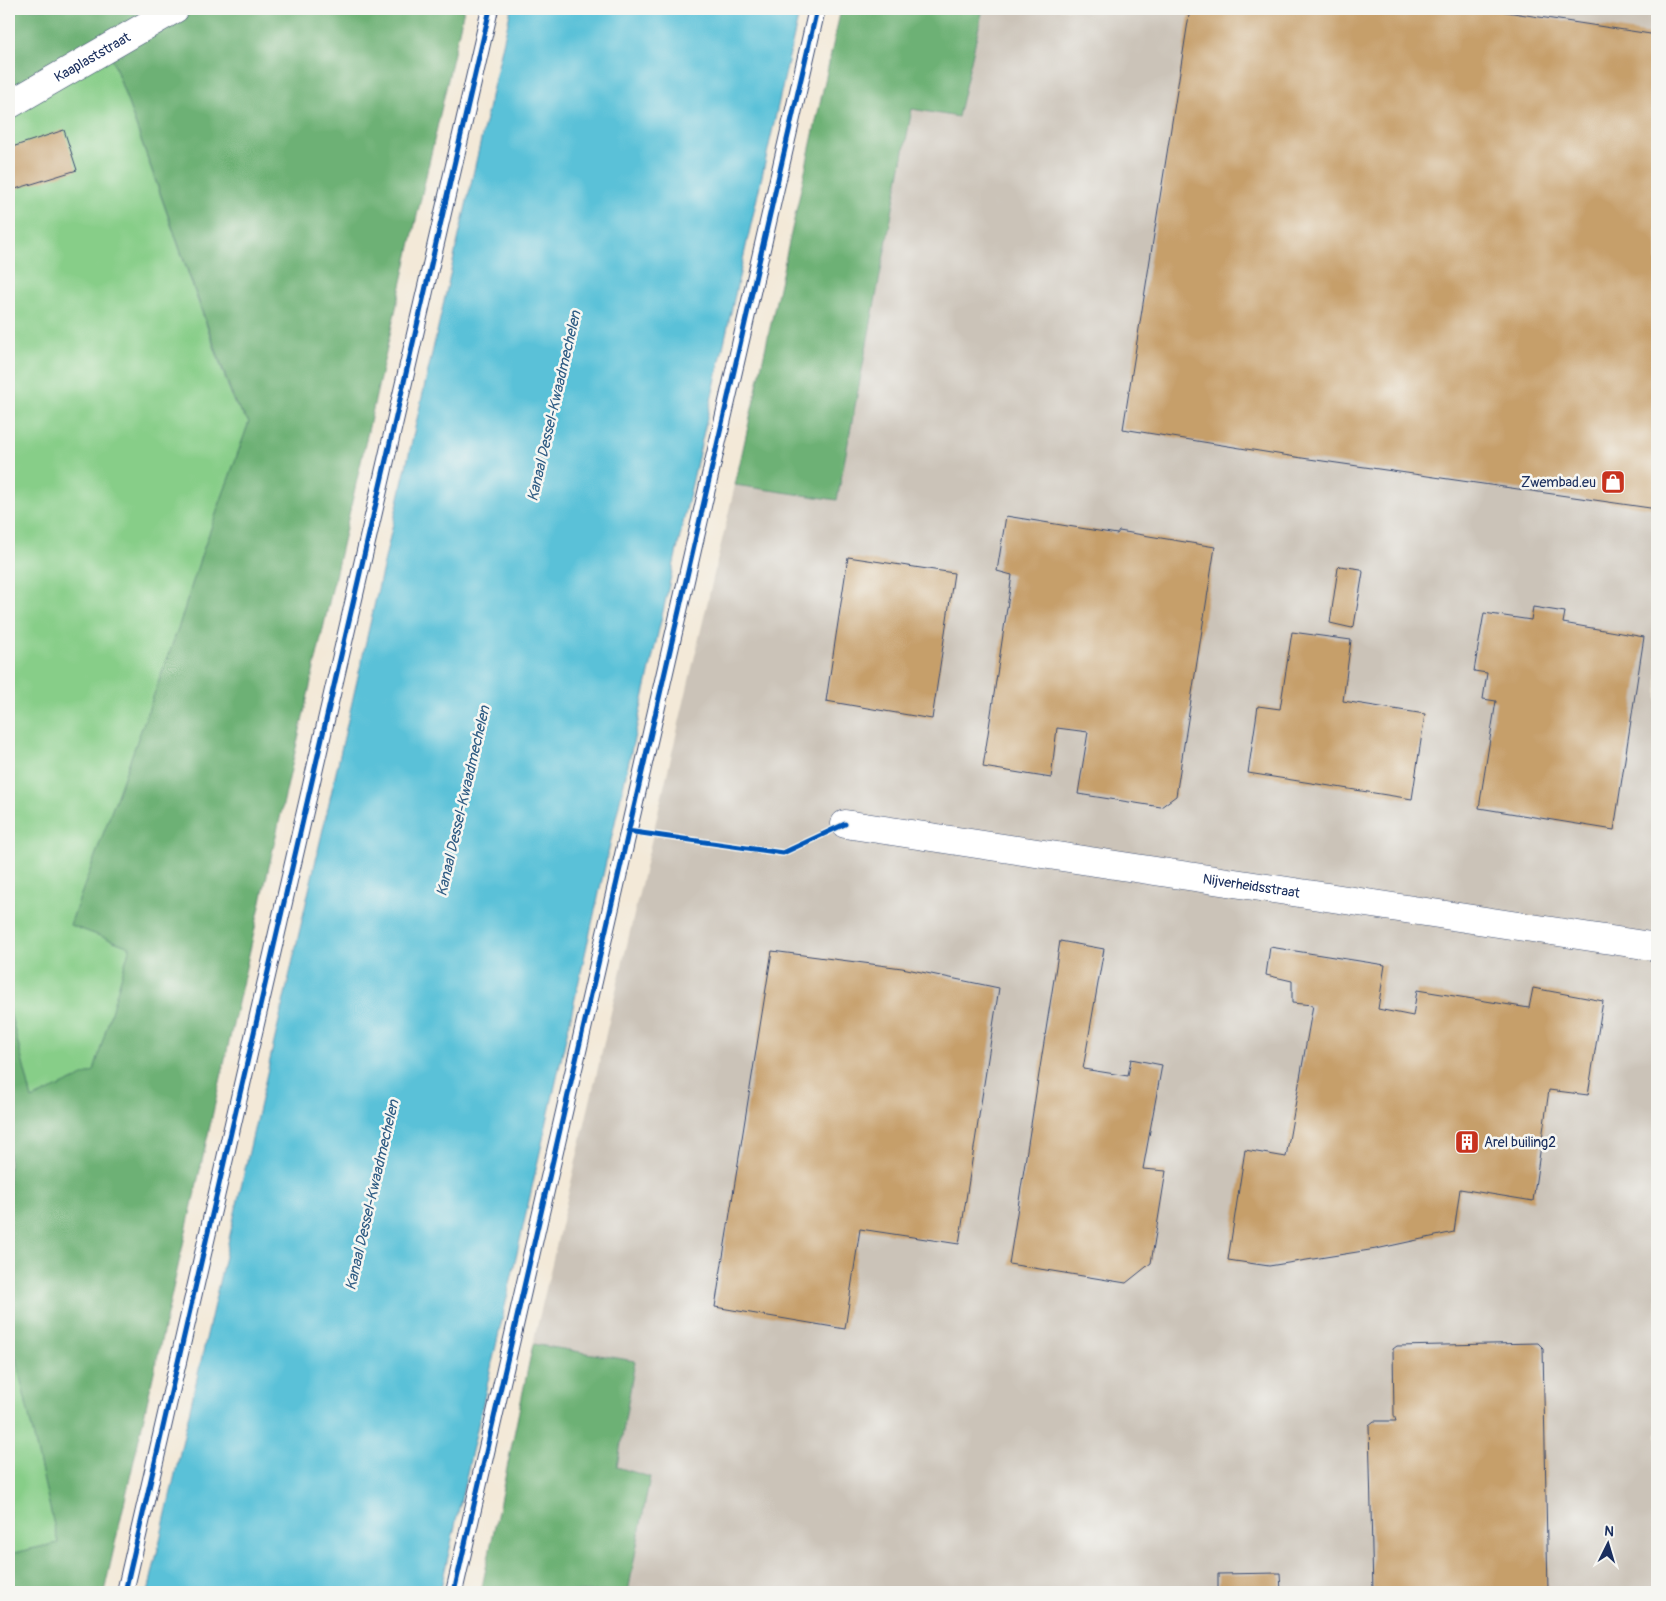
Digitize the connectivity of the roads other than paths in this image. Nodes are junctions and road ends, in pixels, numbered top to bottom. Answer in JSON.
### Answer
{"nodes":[{"id":1,"x":175,"y":9,"type":"edge"},
{"id":2,"x":490,"y":9,"type":"edge"},
{"id":3,"x":818,"y":9,"type":"edge"},
{"id":4,"x":9,"y":106,"type":"edge"},
{"id":5,"x":845,"y":824,"type":"dead end"},
{"id":6,"x":1657,"y":947,"type":"edge"},
{"id":7,"x":125,"y":1592,"type":"edge"},
{"id":8,"x":454,"y":1592,"type":"edge"}],
"edges":[{"from":1,"to":4,"type":"street","name":"Kaaplaststraat"},
{"from":2,"to":7,"type":"lane"},
{"from":3,"to":8,"type":"lane"},
{"from":5,"to":6,"type":"street","name":"Nijverheidsstraat"}]}
